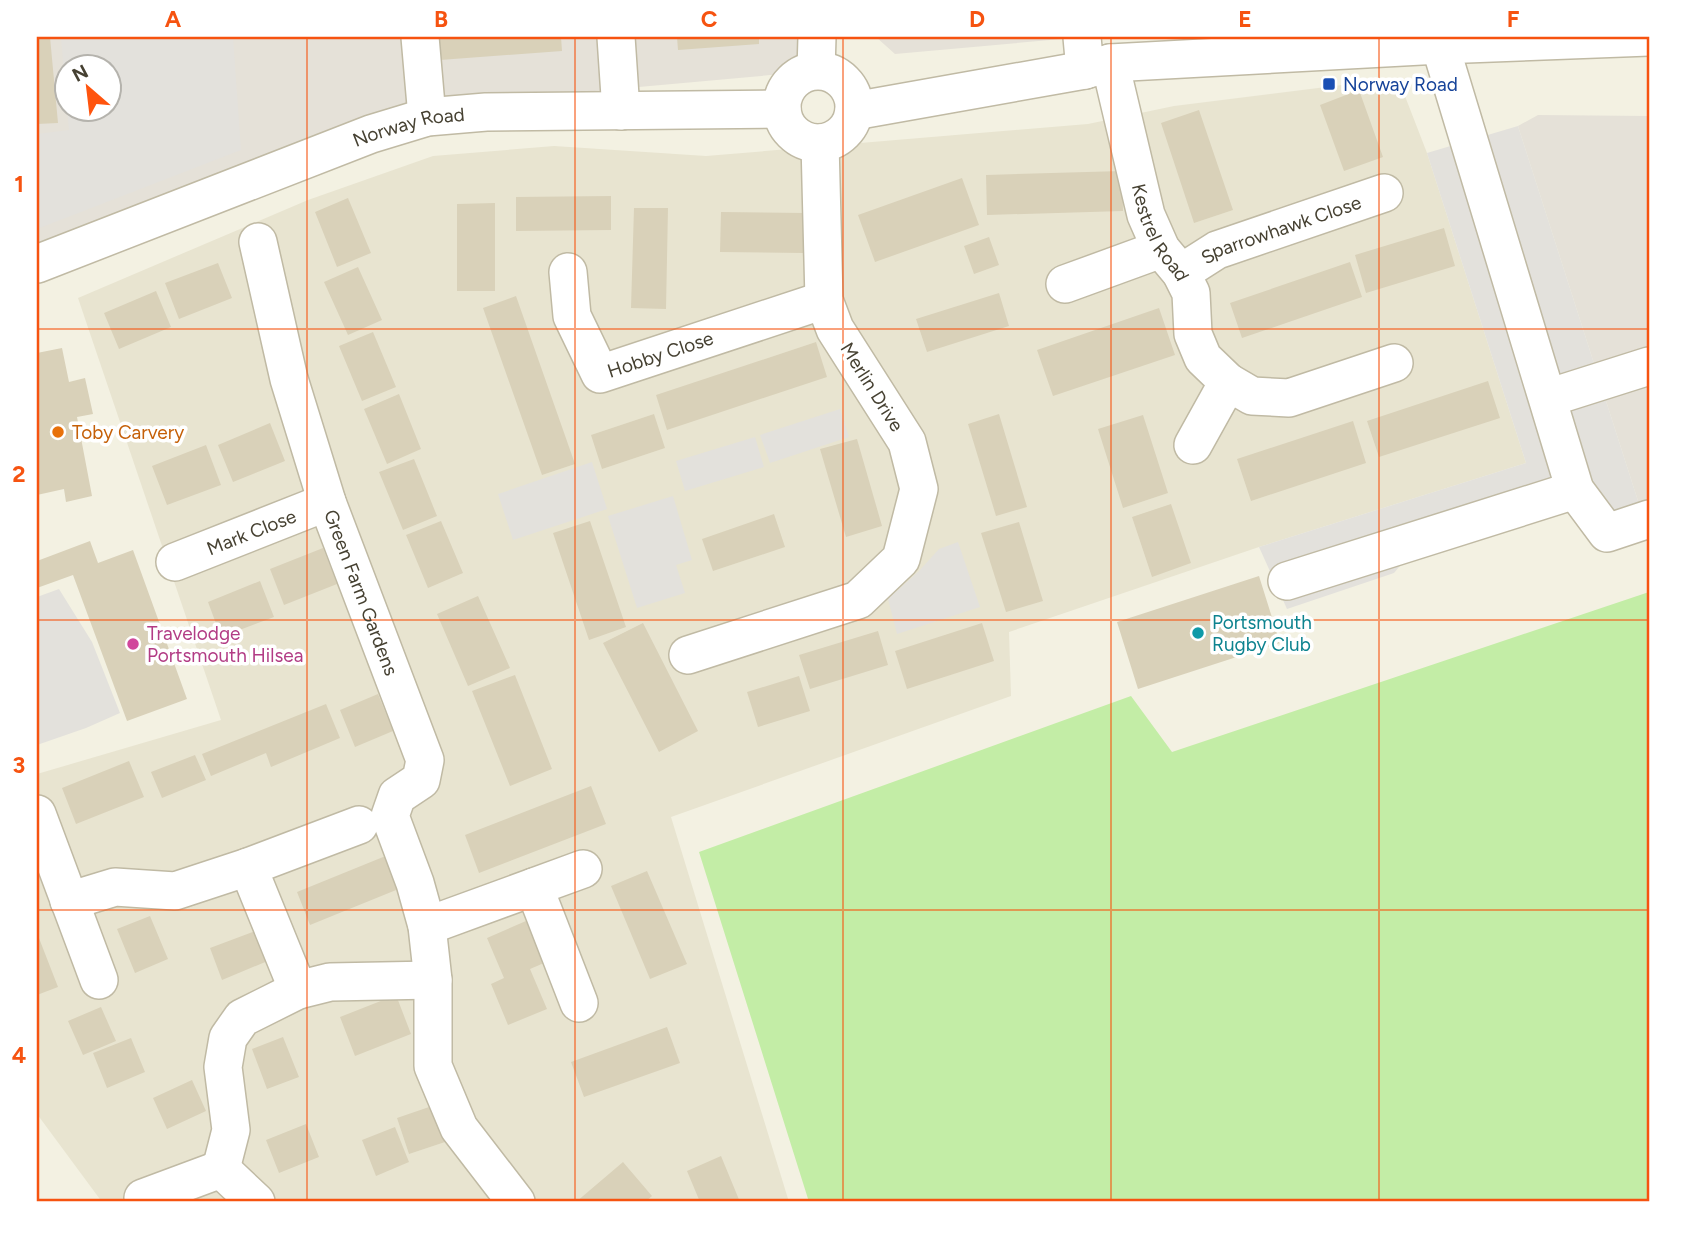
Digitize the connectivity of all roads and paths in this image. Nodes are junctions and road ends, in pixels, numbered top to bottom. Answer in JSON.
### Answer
{"nodes":[{"id":1,"x":420,"y":37,"type":"edge"},
{"id":2,"x":616,"y":37,"type":"edge"},
{"id":3,"x":1649,"y":37,"type":"edge"},
{"id":4,"x":1359,"y":43,"type":"edge"},
{"id":5,"x":1440,"y":45,"type":"junction"},
{"id":6,"x":816,"y":54,"type":"edge"},
{"id":7,"x":1093,"y":57,"type":"edge"},
{"id":8,"x":782,"y":109,"type":"junction"},
{"id":9,"x":621,"y":111,"type":"junction"},
{"id":10,"x":854,"y":111,"type":"junction"},
{"id":11,"x":427,"y":117,"type":"junction"},
{"id":12,"x":820,"y":143,"type":"junction"},
{"id":13,"x":1384,"y":192,"type":"dead end"},
{"id":14,"x":258,"y":242,"type":"dead end"},
{"id":15,"x":1171,"y":261,"type":"junction"},
{"id":16,"x":44,"y":265,"type":"edge"},
{"id":17,"x":568,"y":272,"type":"dead end"},
{"id":18,"x":1065,"y":284,"type":"dead end"},
{"id":19,"x":824,"y":300,"type":"junction"},
{"id":20,"x":1394,"y":363,"type":"dead end"},
{"id":21,"x":1649,"y":366,"type":"edge"},
{"id":22,"x":1228,"y":383,"type":"junction"},
{"id":23,"x":1548,"y":398,"type":"junction"},
{"id":24,"x":1193,"y":445,"type":"dead end"},
{"id":25,"x":1575,"y":490,"type":"junction"},
{"id":26,"x":327,"y":502,"type":"junction"},
{"id":27,"x":1649,"y":519,"type":"edge"},
{"id":28,"x":175,"y":562,"type":"dead end"},
{"id":29,"x":1287,"y":581,"type":"dead end"},
{"id":30,"x":688,"y":655,"type":"dead end"},
{"id":31,"x":37,"y":814,"type":"edge"},
{"id":32,"x":359,"y":825,"type":"dead end"},
{"id":33,"x":248,"y":867,"type":"junction"},
{"id":34,"x":583,"y":869,"type":"dead end"},
{"id":35,"x":534,"y":887,"type":"junction"},
{"id":36,"x":69,"y":901,"type":"junction"},
{"id":37,"x":427,"y":926,"type":"junction"},
{"id":38,"x":99,"y":980,"type":"dead end"},
{"id":39,"x":433,"y":980,"type":"junction"},
{"id":40,"x":298,"y":990,"type":"junction"},
{"id":41,"x":579,"y":1003,"type":"dead end"},
{"id":42,"x":221,"y":1169,"type":"junction"},
{"id":43,"x":143,"y":1198,"type":"dead end"},
{"id":44,"x":509,"y":1200,"type":"edge"},
{"id":45,"x":256,"y":1202,"type":"edge"}],
"edges":[{"from":1,"to":11,"type":"street"},
{"from":2,"to":9,"type":"street"},
{"from":3,"to":5,"type":"street"},
{"from":4,"to":5,"type":"street"},
{"from":4,"to":7,"type":"street"},
{"from":5,"to":23,"type":"street"},
{"from":6,"to":8,"type":"street"},
{"from":6,"to":10,"type":"street"},
{"from":7,"to":10,"type":"street"},
{"from":7,"to":15,"type":"street","name":"Kestrel Road"},
{"from":8,"to":9,"type":"street","name":"Norway Road"},
{"from":8,"to":12,"type":"street"},
{"from":9,"to":11,"type":"street","name":"Norway Road"},
{"from":10,"to":12,"type":"street"},
{"from":11,"to":16,"type":"street","name":"Norway Road"},
{"from":12,"to":19,"type":"street","name":"Merlin Drive"},
{"from":13,"to":15,"type":"street","name":"Sparrowhawk Close"},
{"from":14,"to":26,"type":"street","name":"Green Farm Gardens"},
{"from":15,"to":18,"type":"street","name":"Sparrowhawk Close"},
{"from":15,"to":22,"type":"street","name":"Kestrel Road"},
{"from":17,"to":19,"type":"street","name":"Hobby Close"},
{"from":19,"to":30,"type":"street","name":"Merlin Drive"},
{"from":20,"to":22,"type":"street","name":"Kestrel Road"},
{"from":21,"to":23,"type":"street"},
{"from":22,"to":24,"type":"street"},
{"from":23,"to":25,"type":"street"},
{"from":25,"to":27,"type":"street"},
{"from":25,"to":29,"type":"street"},
{"from":26,"to":28,"type":"street","name":"Mark Close"},
{"from":26,"to":37,"type":"street","name":"Green Farm Gardens"},
{"from":31,"to":36,"type":"street"},
{"from":32,"to":33,"type":"street"},
{"from":33,"to":36,"type":"street"},
{"from":33,"to":40,"type":"street"},
{"from":34,"to":35,"type":"street"},
{"from":35,"to":37,"type":"street"},
{"from":35,"to":41,"type":"street"},
{"from":36,"to":38,"type":"street"},
{"from":37,"to":39,"type":"street","name":"Green Farm Gardens"},
{"from":39,"to":40,"type":"street"},
{"from":39,"to":44,"type":"street","name":"Green Farm Gardens"},
{"from":40,"to":42,"type":"street"},
{"from":42,"to":43,"type":"street"},
{"from":42,"to":45,"type":"street"}]}
